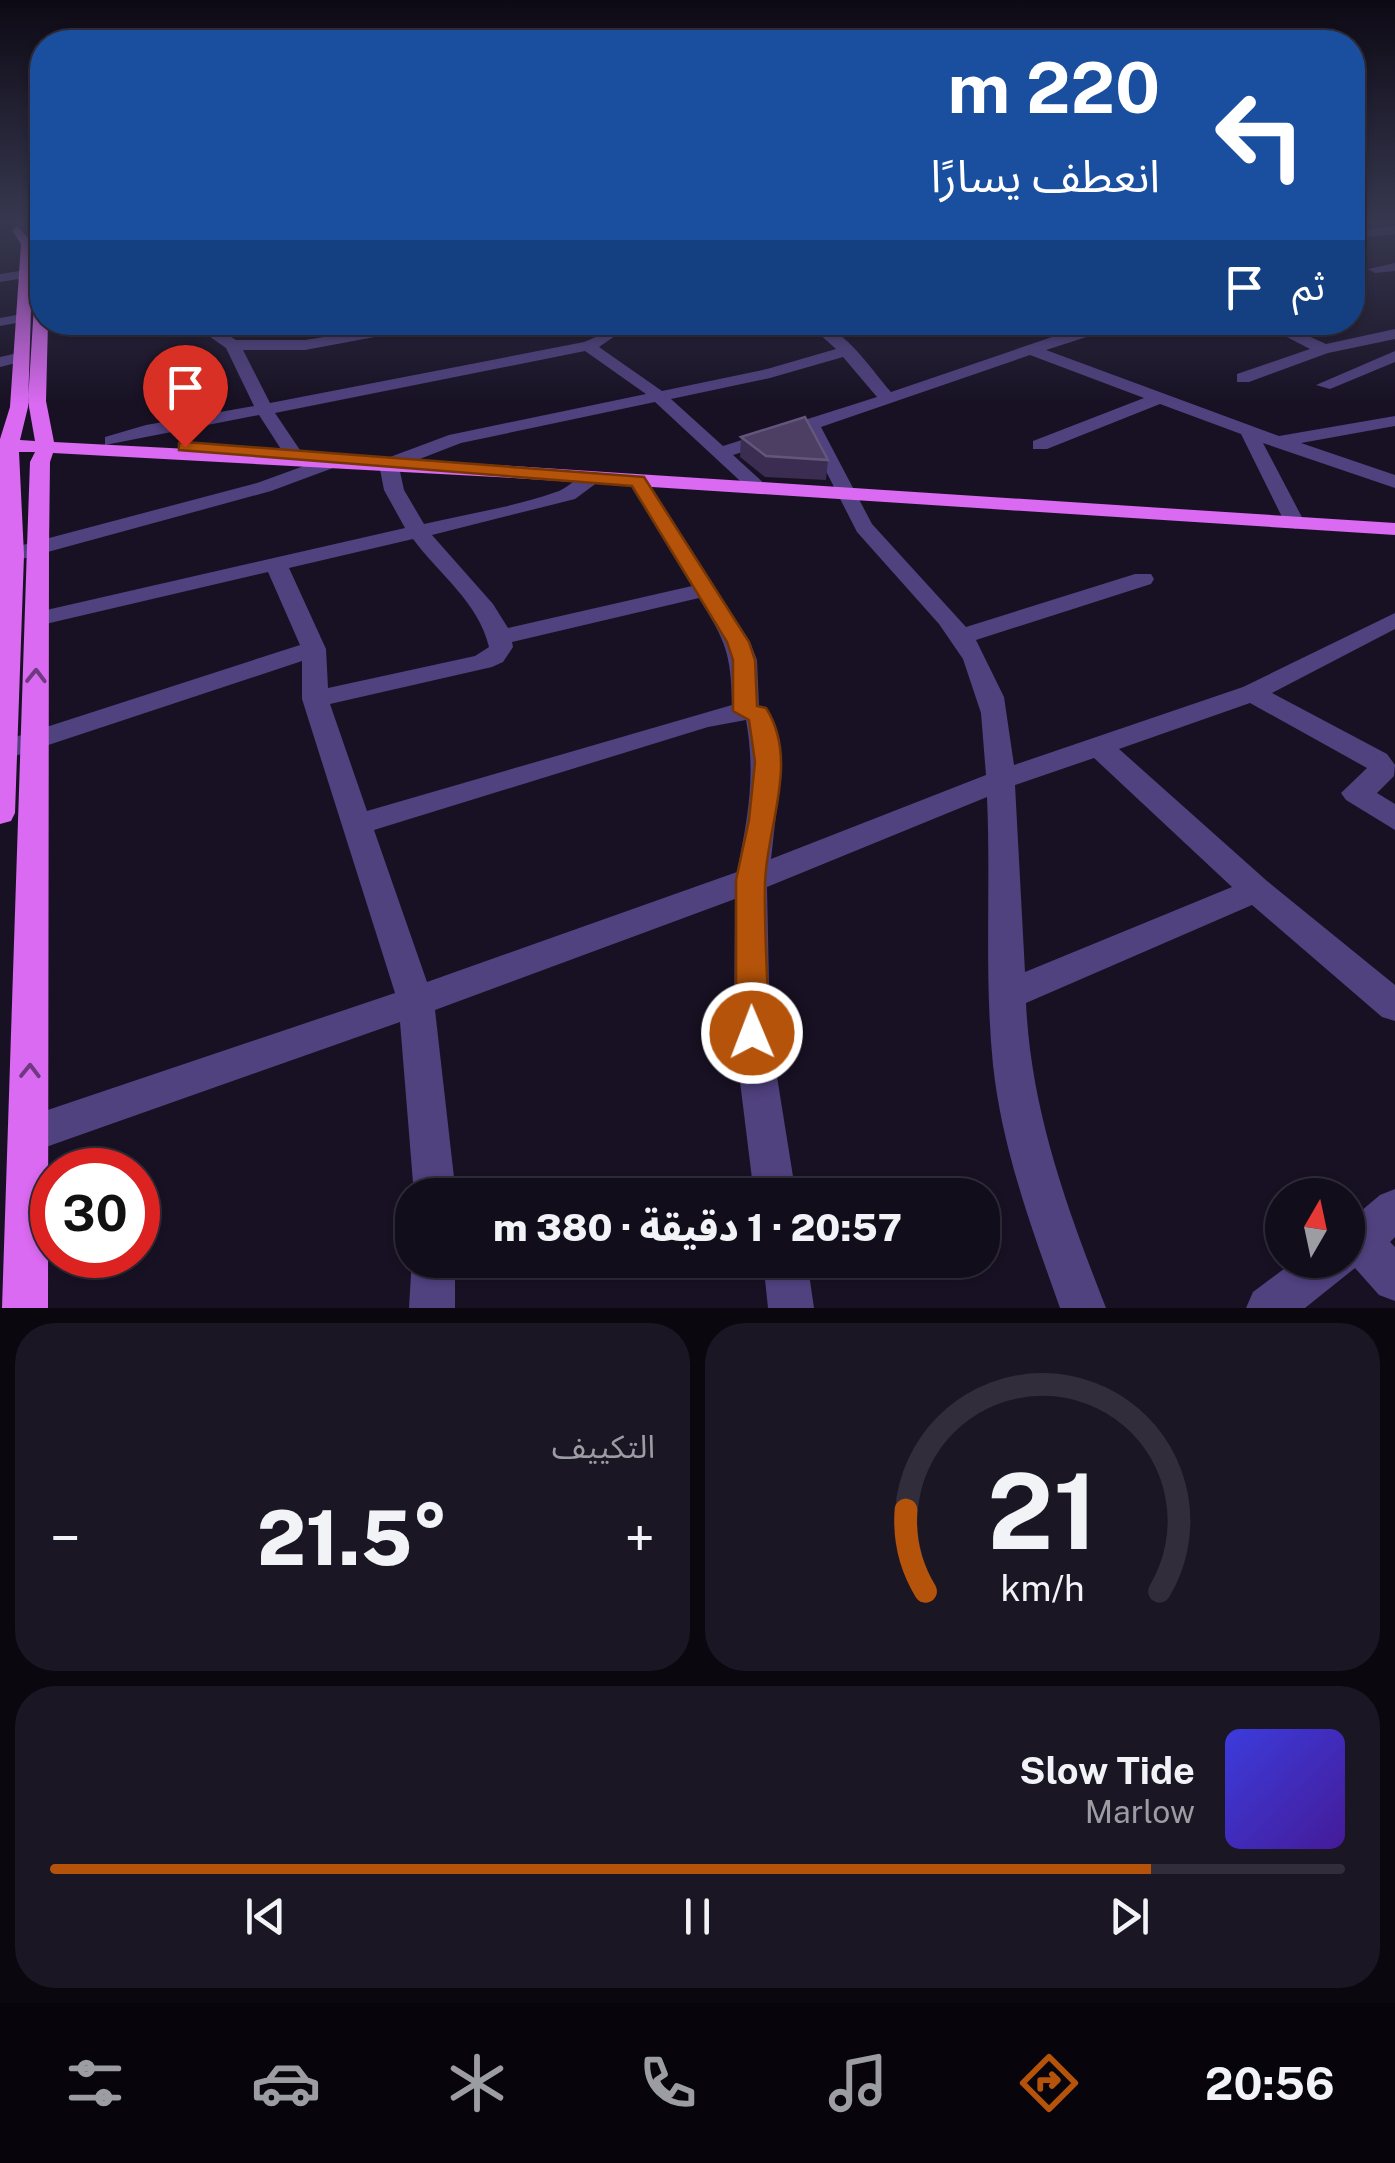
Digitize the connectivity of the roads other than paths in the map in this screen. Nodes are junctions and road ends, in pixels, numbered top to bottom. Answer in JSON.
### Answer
{"nodes":[{"id":1,"x":30,"y":288,"type":"edge"},
{"id":2,"x":11,"y":320,"type":"edge"},
{"id":3,"x":1395,"y":334,"type":"edge"},
{"id":4,"x":36,"y":335,"type":"edge"},
{"id":5,"x":217,"y":335,"type":"edge"},
{"id":6,"x":351,"y":335,"type":"edge"},
{"id":7,"x":376,"y":335,"type":"edge"},
{"id":8,"x":606,"y":335,"type":"edge"},
{"id":9,"x":828,"y":335,"type":"edge"},
{"id":10,"x":1071,"y":335,"type":"edge"},
{"id":11,"x":1293,"y":335,"type":"edge"},
{"id":12,"x":354,"y":339,"type":"junction"},
{"id":13,"x":233,"y":345,"type":"junction"},
{"id":14,"x":588,"y":346,"type":"junction"},
{"id":15,"x":1029,"y":349,"type":"junction"},
{"id":16,"x":1324,"y":349,"type":"junction"},
{"id":17,"x":846,"y":351,"type":"junction"},
{"id":18,"x":1395,"y":356,"type":"edge"},
{"id":19,"x":11,"y":360,"type":"edge"},
{"id":20,"x":1243,"y":378,"type":"dead end"},
{"id":21,"x":1324,"y":385,"type":"dead end"},
{"id":22,"x":654,"y":396,"type":"junction"},
{"id":23,"x":886,"y":397,"type":"junction"},
{"id":24,"x":1159,"y":398,"type":"junction"},
{"id":25,"x":264,"y":410,"type":"junction"},
{"id":26,"x":1395,"y":421,"type":"edge"},
{"id":27,"x":812,"y":427,"type":"junction"},
{"id":28,"x":1248,"y":431,"type":"junction"},
{"id":29,"x":46,"y":441,"type":"junction"},
{"id":30,"x":112,"y":441,"type":"junction"},
{"id":31,"x":1278,"y":442,"type":"junction"},
{"id":32,"x":5,"y":445,"type":"edge"},
{"id":33,"x":1040,"y":445,"type":"dead end"},
{"id":34,"x":722,"y":452,"type":"junction"},
{"id":35,"x":294,"y":456,"type":"junction"},
{"id":36,"x":326,"y":464,"type":"junction"},
{"id":37,"x":384,"y":464,"type":"junction"},
{"id":38,"x":591,"y":478,"type":"junction"},
{"id":39,"x":638,"y":481,"type":"junction"},
{"id":40,"x":1395,"y":482,"type":"edge"},
{"id":41,"x":758,"y":488,"type":"junction"},
{"id":42,"x":844,"y":494,"type":"junction"},
{"id":43,"x":1294,"y":523,"type":"junction"},
{"id":44,"x":1395,"y":529,"type":"edge"},
{"id":45,"x":415,"y":532,"type":"junction"},
{"id":46,"x":17,"y":553,"type":"edge"},
{"id":47,"x":275,"y":562,"type":"junction"},
{"id":48,"x":1143,"y":579,"type":"dead end"},
{"id":49,"x":704,"y":590,"type":"junction"},
{"id":50,"x":37,"y":619,"type":"junction"},
{"id":51,"x":1388,"y":634,"type":"edge"},
{"id":52,"x":962,"y":636,"type":"junction"},
{"id":53,"x":500,"y":637,"type":"junction"},
{"id":54,"x":314,"y":649,"type":"junction"},
{"id":55,"x":1252,"y":693,"type":"junction"},
{"id":56,"x":316,"y":699,"type":"junction"},
{"id":57,"x":746,"y":711,"type":"junction"},
{"id":58,"x":34,"y":741,"type":"junction"},
{"id":59,"x":1102,"y":748,"type":"junction"},
{"id":60,"x":2,"y":752,"type":"edge"},
{"id":61,"x":1000,"y":780,"type":"junction"},
{"id":62,"x":0,"y":813,"type":"edge"},
{"id":63,"x":1395,"y":819,"type":"edge"},
{"id":64,"x":359,"y":824,"type":"junction"},
{"id":65,"x":750,"y":880,"type":"junction"},
{"id":66,"x":1256,"y":890,"type":"junction"},
{"id":67,"x":1010,"y":994,"type":"junction"},
{"id":68,"x":416,"y":1001,"type":"junction"},
{"id":69,"x":1395,"y":1006,"type":"edge"},
{"id":70,"x":29,"y":1134,"type":"junction"},
{"id":71,"x":433,"y":1178,"type":"edge"},
{"id":72,"x":773,"y":1178,"type":"edge"},
{"id":73,"x":1395,"y":1210,"type":"edge"},
{"id":74,"x":1365,"y":1234,"type":"edge"},
{"id":75,"x":1365,"y":1261,"type":"edge"},
{"id":76,"x":433,"y":1278,"type":"edge"},
{"id":77,"x":787,"y":1278,"type":"edge"},
{"id":78,"x":1309,"y":1278,"type":"edge"},
{"id":79,"x":1395,"y":1279,"type":"edge"},
{"id":80,"x":25,"y":1308,"type":"edge"},
{"id":81,"x":432,"y":1308,"type":"edge"},
{"id":82,"x":791,"y":1308,"type":"edge"},
{"id":83,"x":1083,"y":1308,"type":"edge"},
{"id":84,"x":1269,"y":1308,"type":"edge"}],
"edges":[{"from":1,"to":2,"type":"main road"},
{"from":2,"to":19,"type":"main road"},
{"from":3,"to":16,"type":"street"},
{"from":4,"to":29,"type":"main road"},
{"from":5,"to":13,"type":"street"},
{"from":6,"to":12,"type":"street"},
{"from":7,"to":12,"type":"street"},
{"from":8,"to":14,"type":"street"},
{"from":9,"to":17,"type":"street"},
{"from":10,"to":15,"type":"street"},
{"from":11,"to":16,"type":"street"},
{"from":12,"to":13,"type":"street"},
{"from":13,"to":25,"type":"street"},
{"from":14,"to":22,"type":"street"},
{"from":14,"to":25,"type":"street"},
{"from":15,"to":23,"type":"street"},
{"from":15,"to":24,"type":"street"},
{"from":16,"to":20,"type":"street"},
{"from":17,"to":22,"type":"street"},
{"from":17,"to":23,"type":"street"},
{"from":18,"to":21,"type":"street"},
{"from":19,"to":32,"type":"main road"},
{"from":22,"to":34,"type":"street"},
{"from":22,"to":37,"type":"street"},
{"from":23,"to":27,"type":"street"},
{"from":24,"to":28,"type":"street"},
{"from":24,"to":33,"type":"street"},
{"from":25,"to":30,"type":"street"},
{"from":25,"to":35,"type":"street"},
{"from":26,"to":31,"type":"street"},
{"from":27,"to":34,"type":"street"},
{"from":27,"to":42,"type":"street"},
{"from":28,"to":31,"type":"street"},
{"from":28,"to":43,"type":"street"},
{"from":29,"to":30,"type":"main road"},
{"from":29,"to":32,"type":"main road"},
{"from":29,"to":36,"type":"main road"},
{"from":29,"to":46,"type":"main road"},
{"from":30,"to":35,"type":"main road"},
{"from":31,"to":40,"type":"street"},
{"from":32,"to":46,"type":"main road"},
{"from":34,"to":41,"type":"street"},
{"from":35,"to":37,"type":"main road"},
{"from":36,"to":37,"type":"main road"},
{"from":36,"to":46,"type":"street"},
{"from":37,"to":38,"type":"main road"},
{"from":37,"to":45,"type":"street"},
{"from":38,"to":39,"type":"main road"},
{"from":38,"to":45,"type":"street"},
{"from":39,"to":41,"type":"main road"},
{"from":39,"to":49,"type":"street"},
{"from":41,"to":42,"type":"main road"},
{"from":42,"to":43,"type":"main road"},
{"from":42,"to":52,"type":"street"},
{"from":43,"to":44,"type":"main road"},
{"from":45,"to":47,"type":"street"},
{"from":45,"to":53,"type":"street"},
{"from":46,"to":50,"type":"main road"},
{"from":46,"to":60,"type":"main road"},
{"from":47,"to":50,"type":"street"},
{"from":47,"to":54,"type":"street"},
{"from":48,"to":52,"type":"street"},
{"from":49,"to":53,"type":"street"},
{"from":49,"to":57,"type":"street"},
{"from":58,"to":50,"type":"main road","one_way":true},
{"from":51,"to":55,"type":"street"},
{"from":52,"to":61,"type":"street"},
{"from":53,"to":56,"type":"street"},
{"from":54,"to":56,"type":"street"},
{"from":54,"to":58,"type":"street"},
{"from":55,"to":59,"type":"street"},
{"from":55,"to":63,"type":"street"},
{"from":56,"to":64,"type":"street"},
{"from":57,"to":64,"type":"street"},
{"from":57,"to":65,"type":"street"},
{"from":58,"to":60,"type":"street"},
{"from":70,"to":58,"type":"main road","one_way":true},
{"from":59,"to":61,"type":"street"},
{"from":59,"to":66,"type":"street"},
{"from":60,"to":62,"type":"main road"},
{"from":61,"to":65,"type":"street"},
{"from":61,"to":67,"type":"street"},
{"from":64,"to":68,"type":"street"},
{"from":65,"to":68,"type":"street"},
{"from":65,"to":72,"type":"street"},
{"from":66,"to":67,"type":"street"},
{"from":66,"to":69,"type":"street"},
{"from":67,"to":83,"type":"street"},
{"from":68,"to":70,"type":"street"},
{"from":68,"to":71,"type":"street"},
{"from":70,"to":80,"type":"main road"},
{"from":73,"to":74,"type":"street"},
{"from":75,"to":79,"type":"street"},
{"from":76,"to":81,"type":"street"},
{"from":77,"to":82,"type":"street"},
{"from":78,"to":84,"type":"street"}]}
